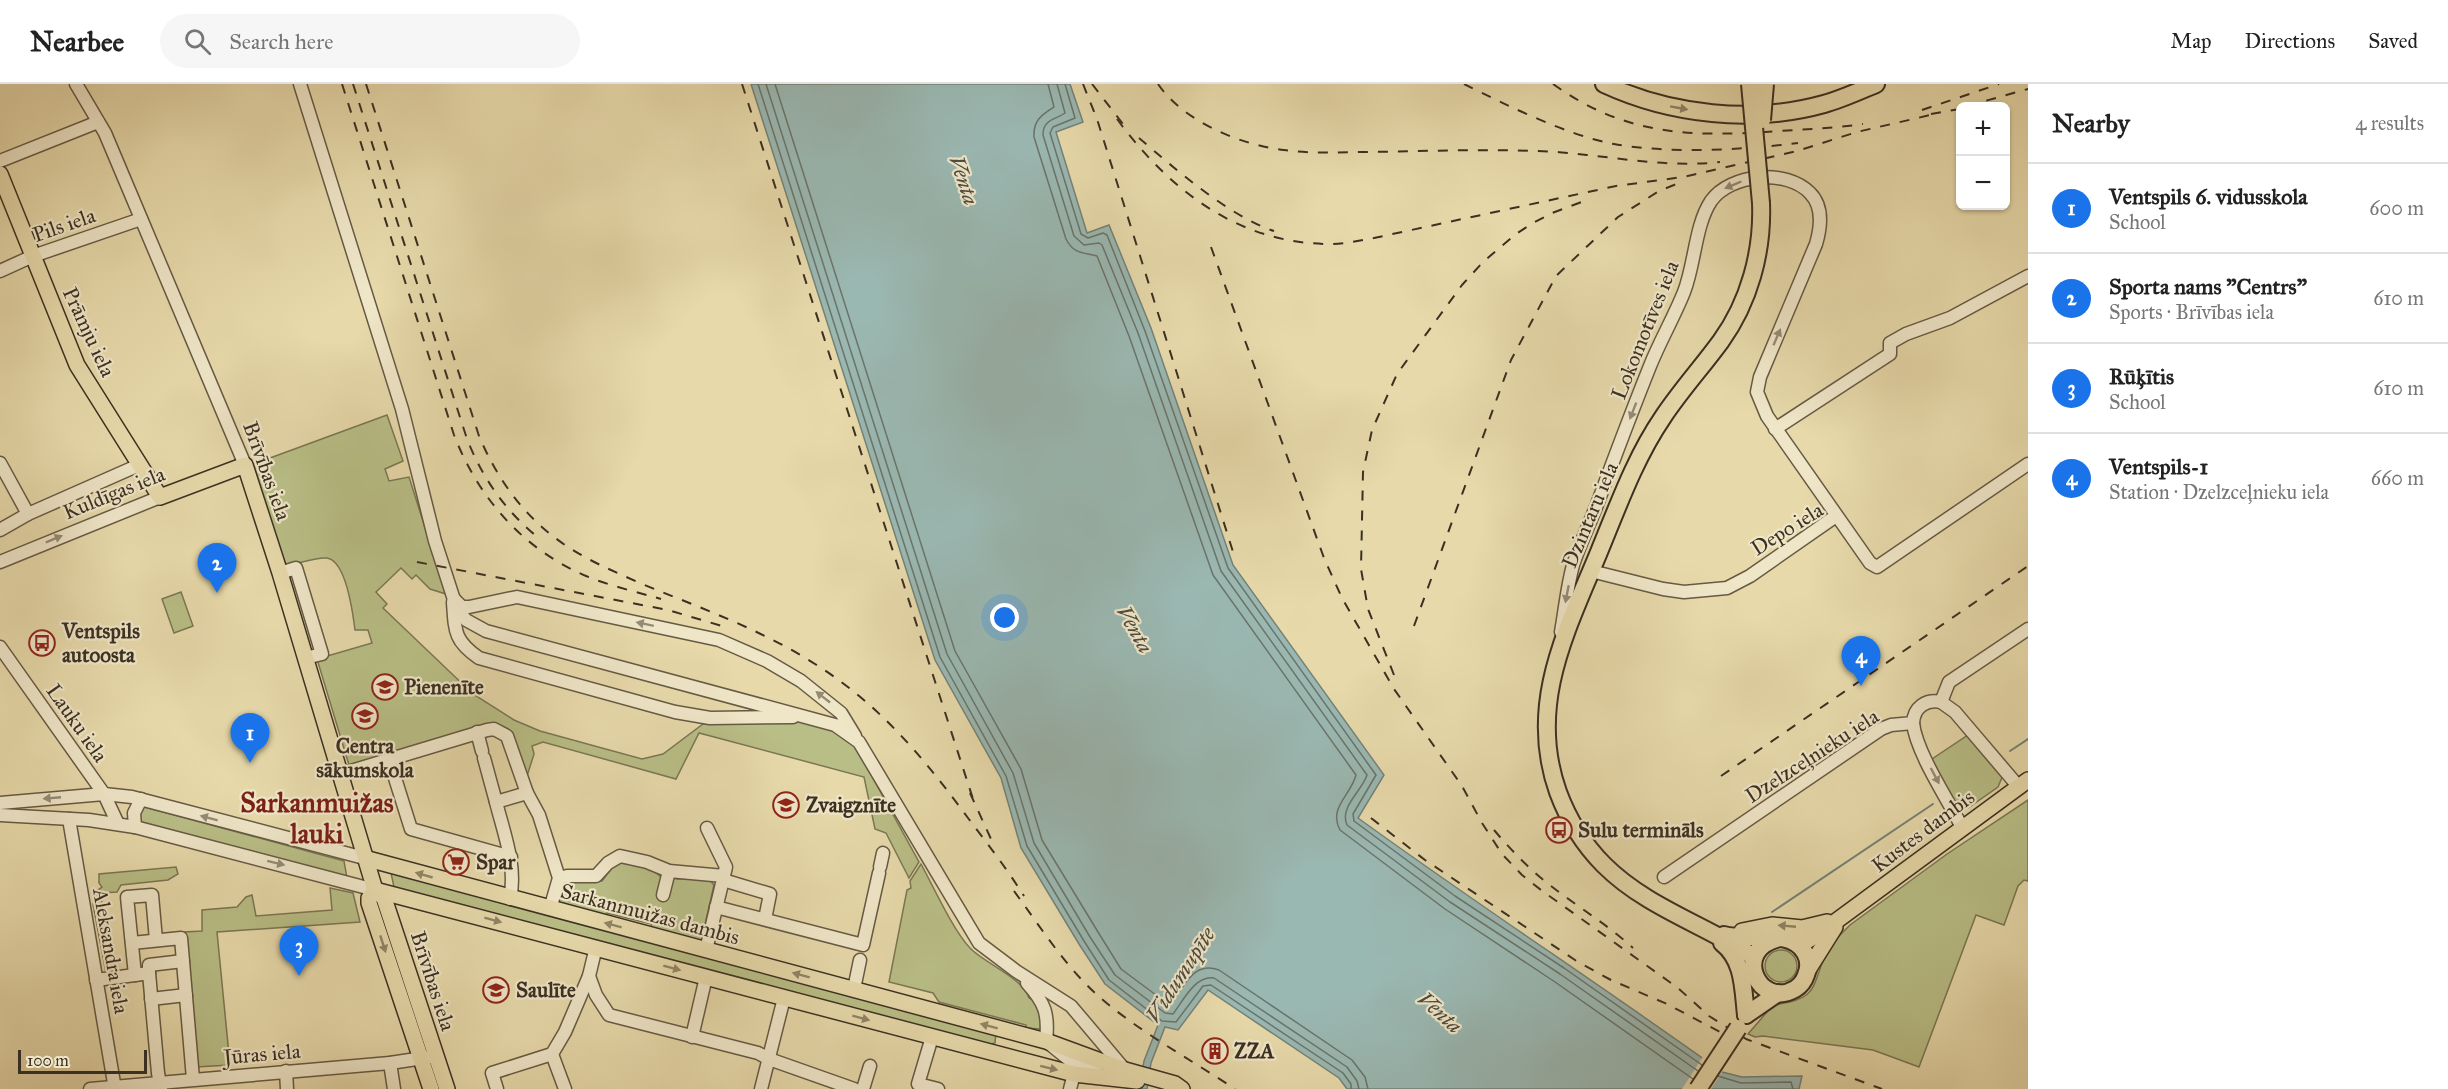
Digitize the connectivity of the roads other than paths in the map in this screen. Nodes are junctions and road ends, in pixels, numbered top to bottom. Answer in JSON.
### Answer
{"nodes":[{"id":1,"x":76,"y":84,"type":"edge"},
{"id":2,"x":300,"y":84,"type":"edge"},
{"id":3,"x":1604,"y":84,"type":"edge"},
{"id":4,"x":1750,"y":84,"type":"edge"},
{"id":5,"x":1765,"y":84,"type":"edge"},
{"id":6,"x":1876,"y":84,"type":"edge"},
{"id":7,"x":98,"y":122,"type":"junction"},
{"id":8,"x":1758,"y":160,"type":"junction"},
{"id":9,"x":0,"y":161,"type":"edge"},
{"id":10,"x":0,"y":174,"type":"edge"},
{"id":11,"x":141,"y":219,"type":"junction"},
{"id":12,"x":33,"y":256,"type":"junction"},
{"id":13,"x":0,"y":271,"type":"edge"},
{"id":14,"x":2028,"y":276,"type":"edge"},
{"id":15,"x":1775,"y":429,"type":"junction"},
{"id":16,"x":0,"y":463,"type":"edge"},
{"id":17,"x":2028,"y":464,"type":"edge"},
{"id":18,"x":139,"y":465,"type":"junction"},
{"id":19,"x":245,"y":465,"type":"junction"},
{"id":20,"x":160,"y":497,"type":"junction"},
{"id":21,"x":28,"y":514,"type":"junction"},
{"id":22,"x":1836,"y":516,"type":"junction"},
{"id":23,"x":0,"y":531,"type":"edge"},
{"id":24,"x":0,"y":562,"type":"edge"},
{"id":25,"x":1591,"y":571,"type":"junction"},
{"id":26,"x":453,"y":598,"type":"junction"},
{"id":27,"x":2028,"y":628,"type":"edge"},
{"id":28,"x":0,"y":647,"type":"edge"},
{"id":29,"x":1559,"y":648,"type":"junction"},
{"id":30,"x":1941,"y":702,"type":"junction"},
{"id":31,"x":810,"y":717,"type":"junction"},
{"id":32,"x":1913,"y":723,"type":"junction"},
{"id":33,"x":477,"y":732,"type":"junction"},
{"id":34,"x":859,"y":742,"type":"junction"},
{"id":35,"x":389,"y":759,"type":"junction"},
{"id":36,"x":342,"y":774,"type":"junction"},
{"id":37,"x":2023,"y":783,"type":"edge"},
{"id":38,"x":527,"y":793,"type":"junction"},
{"id":39,"x":104,"y":794,"type":"junction"},
{"id":40,"x":141,"y":799,"type":"junction"},
{"id":41,"x":18,"y":801,"type":"junction"},
{"id":42,"x":496,"y":802,"type":"junction"},
{"id":43,"x":0,"y":803,"type":"edge"},
{"id":44,"x":0,"y":815,"type":"edge"},
{"id":45,"x":18,"y":816,"type":"junction"},
{"id":46,"x":69,"y":819,"type":"junction"},
{"id":47,"x":118,"y":824,"type":"junction"},
{"id":48,"x":135,"y":827,"type":"junction"},
{"id":49,"x":1962,"y":827,"type":"junction"},
{"id":50,"x":707,"y":828,"type":"dead end"},
{"id":51,"x":883,"y":854,"type":"dead end"},
{"id":52,"x":511,"y":856,"type":"junction"},
{"id":53,"x":368,"y":859,"type":"junction"},
{"id":54,"x":669,"y":871,"type":"junction"},
{"id":55,"x":1664,"y":877,"type":"dead end"},
{"id":56,"x":559,"y":878,"type":"junction"},
{"id":57,"x":723,"y":878,"type":"junction"},
{"id":58,"x":375,"y":890,"type":"junction"},
{"id":59,"x":663,"y":895,"type":"dead end"},
{"id":60,"x":510,"y":899,"type":"junction"},
{"id":61,"x":716,"y":907,"type":"junction"},
{"id":62,"x":550,"y":909,"type":"junction"},
{"id":63,"x":1844,"y":916,"type":"junction"},
{"id":64,"x":765,"y":919,"type":"junction"},
{"id":65,"x":1697,"y":925,"type":"junction"},
{"id":66,"x":1787,"y":939,"type":"junction"},
{"id":67,"x":156,"y":940,"type":"junction"},
{"id":68,"x":132,"y":943,"type":"junction"},
{"id":69,"x":596,"y":947,"type":"junction"},
{"id":70,"x":706,"y":950,"type":"junction"},
{"id":71,"x":862,"y":953,"type":"junction"},
{"id":72,"x":1754,"y":957,"type":"junction"},
{"id":73,"x":183,"y":961,"type":"junction"},
{"id":74,"x":1808,"y":970,"type":"junction"},
{"id":75,"x":1016,"y":971,"type":"junction"},
{"id":76,"x":148,"y":974,"type":"junction"},
{"id":77,"x":135,"y":975,"type":"junction"},
{"id":78,"x":1755,"y":975,"type":"junction"},
{"id":79,"x":589,"y":976,"type":"junction"},
{"id":80,"x":706,"y":977,"type":"junction"},
{"id":81,"x":96,"y":980,"type":"junction"},
{"id":82,"x":854,"y":989,"type":"junction"},
{"id":83,"x":1778,"y":993,"type":"junction"},
{"id":84,"x":186,"y":995,"type":"junction"},
{"id":85,"x":784,"y":998,"type":"junction"},
{"id":86,"x":151,"y":999,"type":"junction"},
{"id":87,"x":1071,"y":1006,"type":"junction"},
{"id":88,"x":1048,"y":1021,"type":"junction"},
{"id":89,"x":1742,"y":1021,"type":"junction"},
{"id":90,"x":692,"y":1036,"type":"junction"},
{"id":91,"x":932,"y":1037,"type":"junction"},
{"id":92,"x":1046,"y":1041,"type":"junction"},
{"id":93,"x":552,"y":1054,"type":"junction"},
{"id":94,"x":429,"y":1057,"type":"junction"},
{"id":95,"x":769,"y":1059,"type":"junction"},
{"id":96,"x":390,"y":1063,"type":"junction"},
{"id":97,"x":870,"y":1066,"type":"dead end"},
{"id":98,"x":286,"y":1071,"type":"junction"},
{"id":99,"x":1130,"y":1074,"type":"junction"},
{"id":100,"x":1105,"y":1076,"type":"junction"},
{"id":101,"x":194,"y":1079,"type":"junction"},
{"id":102,"x":1072,"y":1082,"type":"edge"},
{"id":103,"x":1161,"y":1084,"type":"edge"},
{"id":104,"x":160,"y":1086,"type":"edge"},
{"id":105,"x":115,"y":1088,"type":"edge"},
{"id":106,"x":90,"y":1089,"type":"edge"},
{"id":107,"x":287,"y":1089,"type":"edge"},
{"id":108,"x":394,"y":1089,"type":"edge"},
{"id":109,"x":431,"y":1089,"type":"edge"},
{"id":110,"x":447,"y":1089,"type":"edge"},
{"id":111,"x":497,"y":1089,"type":"edge"},
{"id":112,"x":565,"y":1089,"type":"edge"},
{"id":113,"x":761,"y":1089,"type":"edge"},
{"id":114,"x":854,"y":1089,"type":"edge"},
{"id":115,"x":863,"y":1089,"type":"edge"},
{"id":116,"x":938,"y":1089,"type":"edge"},
{"id":117,"x":1182,"y":1089,"type":"edge"},
{"id":118,"x":1698,"y":1089,"type":"edge"}],
"edges":[{"from":1,"to":7,"type":"street","name":"Brīvības iela"},
{"from":2,"to":26,"type":"street"},
{"from":3,"to":6,"type":"highway","one_way":true},
{"from":4,"to":8,"type":"highway","name":"Dzintaru iela","bridge":true},
{"from":5,"to":8,"type":"highway","bridge":true},
{"from":7,"to":9,"type":"street"},
{"from":7,"to":11,"type":"street","name":"Brīvības iela"},
{"from":8,"to":25,"type":"highway","name":"Dzintaru iela","bridge":true},
{"from":10,"to":12,"type":"main road","name":"Prāmju iela"},
{"from":11,"to":12,"type":"street","name":"Pils iela"},
{"from":11,"to":19,"type":"street","name":"Brīvības iela"},
{"from":12,"to":13,"type":"street","name":"Pils iela"},
{"from":12,"to":18,"type":"main road","name":"Prāmju iela"},
{"from":14,"to":15,"type":"street"},
{"from":15,"to":22,"type":"street","name":"Lokomotīves iela"},
{"from":15,"to":29,"type":"street","name":"Lokomotīves iela","one_way":true},
{"from":16,"to":21,"type":"street"},
{"from":17,"to":22,"type":"street","name":"Depo iela"},
{"from":18,"to":20,"type":"main road","name":"Prāmju iela"},
{"from":18,"to":21,"type":"street","name":"Kuldīgas iela"},
{"from":19,"to":20,"type":"main road","name":"Kuldīgas iela"},
{"from":19,"to":36,"type":"main road","name":"Brīvības iela"},
{"from":24,"to":20,"type":"street","name":"Kuldīgas iela","one_way":true},
{"from":21,"to":23,"type":"street","name":"Kuldīgas iela"},
{"from":22,"to":25,"type":"street","name":"Depo iela"},
{"from":25,"to":29,"type":"highway","name":"Dzintaru iela"},
{"from":26,"to":31,"type":"street"},
{"from":26,"to":31,"type":"street"},
{"from":34,"to":26,"type":"street","one_way":true},
{"from":27,"to":30,"type":"street"},
{"from":28,"to":39,"type":"street","name":"Lauku iela"},
{"from":29,"to":65,"type":"highway","name":"Dzintaru iela"},
{"from":30,"to":32,"type":"street","name":"Dzelzceļnieku iela"},
{"from":30,"to":37,"type":"street"},
{"from":31,"to":34,"type":"street"},
{"from":32,"to":49,"type":"street","one_way":true},
{"from":32,"to":55,"type":"street","name":"Dzelzceļnieku iela"},
{"from":33,"to":35,"type":"street"},
{"from":33,"to":38,"type":"street"},
{"from":33,"to":42,"type":"street"},
{"from":34,"to":75,"type":"street"},
{"from":35,"to":36,"type":"street"},
{"from":35,"to":52,"type":"street"},
{"from":36,"to":53,"type":"main road","name":"Brīvības iela"},
{"from":37,"to":49,"type":"main road","name":"Kustes dambis"},
{"from":38,"to":42,"type":"street"},
{"from":38,"to":56,"type":"street"},
{"from":39,"to":40,"type":"street","name":"Sarkanmuižas dambis"},
{"from":39,"to":41,"type":"street","name":"Sarkanmuižas dambis","one_way":true},
{"from":39,"to":47,"type":"street","name":"Lauku iela"},
{"from":40,"to":48,"type":"street"},
{"from":53,"to":40,"type":"street","name":"Sarkanmuižas dambis","one_way":true},
{"from":41,"to":43,"type":"street","name":"Sarkanmuižas dambis"},
{"from":41,"to":45,"type":"street"},
{"from":42,"to":52,"type":"street"},
{"from":44,"to":45,"type":"street","name":"Sarkanmuižas dambis"},
{"from":45,"to":46,"type":"street","name":"Sarkanmuižas dambis"},
{"from":46,"to":47,"type":"street","name":"Sarkanmuižas dambis"},
{"from":46,"to":81,"type":"street","name":"Aleksandra iela"},
{"from":47,"to":48,"type":"street","name":"Sarkanmuižas dambis"},
{"from":48,"to":58,"type":"street","name":"Sarkanmuižas dambis","one_way":true},
{"from":49,"to":63,"type":"main road","name":"Kustes dambis"},
{"from":50,"to":57,"type":"street"},
{"from":51,"to":71,"type":"street"},
{"from":52,"to":60,"type":"street"},
{"from":53,"to":58,"type":"main road","name":"Brīvības iela"},
{"from":60,"to":53,"type":"main road","name":"Sarkanmuižas dambis","one_way":true},
{"from":54,"to":56,"type":"street"},
{"from":54,"to":57,"type":"street"},
{"from":54,"to":59,"type":"street"},
{"from":56,"to":62,"type":"street"},
{"from":57,"to":61,"type":"street"},
{"from":57,"to":64,"type":"street"},
{"from":58,"to":69,"type":"main road","name":"Sarkanmuižas dambis","one_way":true},
{"from":58,"to":94,"type":"main road","name":"Brīvības iela"},
{"from":60,"to":62,"type":"main road","name":"Sarkanmuižas dambis"},
{"from":61,"to":64,"type":"street"},
{"from":61,"to":70,"type":"street"},
{"from":70,"to":62,"type":"main road","name":"Sarkanmuižas dambis","one_way":true},
{"from":63,"to":65,"type":"main road","one_way":true},
{"from":63,"to":66,"type":"main road"},
{"from":63,"to":74,"type":"main road"},
{"from":64,"to":71,"type":"street"},
{"from":65,"to":66,"type":"highway"},
{"from":65,"to":72,"type":"highway"},
{"from":65,"to":89,"type":"highway"},
{"from":66,"to":72,"type":"highway"},
{"from":66,"to":74,"type":"highway"},
{"from":67,"to":68,"type":"street"},
{"from":67,"to":68,"type":"street"},
{"from":67,"to":73,"type":"street"},
{"from":68,"to":77,"type":"street"},
{"from":69,"to":79,"type":"street"},
{"from":69,"to":80,"type":"main road","name":"Sarkanmuižas dambis","one_way":true},
{"from":82,"to":70,"type":"main road","name":"Sarkanmuižas dambis","one_way":true},
{"from":71,"to":82,"type":"street"},
{"from":72,"to":78,"type":"highway"},
{"from":73,"to":76,"type":"street"},
{"from":73,"to":84,"type":"street"},
{"from":74,"to":83,"type":"highway"},
{"from":75,"to":87,"type":"street"},
{"from":75,"to":88,"type":"street"},
{"from":76,"to":77,"type":"street"},
{"from":76,"to":86,"type":"street"},
{"from":77,"to":81,"type":"street"},
{"from":78,"to":83,"type":"highway"},
{"from":78,"to":89,"type":"highway"},
{"from":79,"to":90,"type":"street"},
{"from":79,"to":93,"type":"street"},
{"from":80,"to":85,"type":"main road","name":"Sarkanmuižas dambis"},
{"from":80,"to":90,"type":"street"},
{"from":81,"to":105,"type":"street","name":"Aleksandra iela"},
{"from":92,"to":82,"type":"main road","name":"Sarkanmuižas dambis","one_way":true},
{"from":83,"to":89,"type":"highway"},
{"from":84,"to":86,"type":"street"},
{"from":84,"to":101,"type":"street"},
{"from":85,"to":91,"type":"main road","name":"Sarkanmuižas dambis","one_way":true},
{"from":85,"to":95,"type":"street"},
{"from":86,"to":104,"type":"street"},
{"from":87,"to":88,"type":"street"},
{"from":87,"to":99,"type":"street"},
{"from":88,"to":92,"type":"street"},
{"from":89,"to":118,"type":"highway","bridge":true},
{"from":90,"to":95,"type":"street"},
{"from":91,"to":102,"type":"main road","name":"Sarkanmuižas dambis","one_way":true},
{"from":91,"to":116,"type":"street"},
{"from":92,"to":99,"type":"main road","name":"Sarkanmuižas dambis"},
{"from":92,"to":100,"type":"street"},
{"from":93,"to":111,"type":"street"},
{"from":93,"to":112,"type":"street"},
{"from":94,"to":96,"type":"street","name":"Jūras iela"},
{"from":94,"to":109,"type":"main road","name":"Brīvības iela"},
{"from":94,"to":110,"type":"main road","name":"Brīvības iela"},
{"from":95,"to":113,"type":"street"},
{"from":95,"to":114,"type":"street"},
{"from":96,"to":98,"type":"street","name":"Jūras iela"},
{"from":96,"to":108,"type":"street"},
{"from":97,"to":115,"type":"street"},
{"from":98,"to":101,"type":"street","name":"Jūras iela"},
{"from":98,"to":107,"type":"street"},
{"from":99,"to":100,"type":"main road","name":"Sarkanmuižas dambis"},
{"from":99,"to":103,"type":"main road","name":"Sarkanmuižas dambis"},
{"from":100,"to":102,"type":"main road","name":"Sarkanmuižas dambis"},
{"from":101,"to":104,"type":"street","name":"Jūras iela"},
{"from":103,"to":117,"type":"main road","name":"Sarkanmuižas dambis"},
{"from":104,"to":105,"type":"street","name":"Jūras iela"},
{"from":105,"to":106,"type":"street","name":"Jūras iela"}]}
